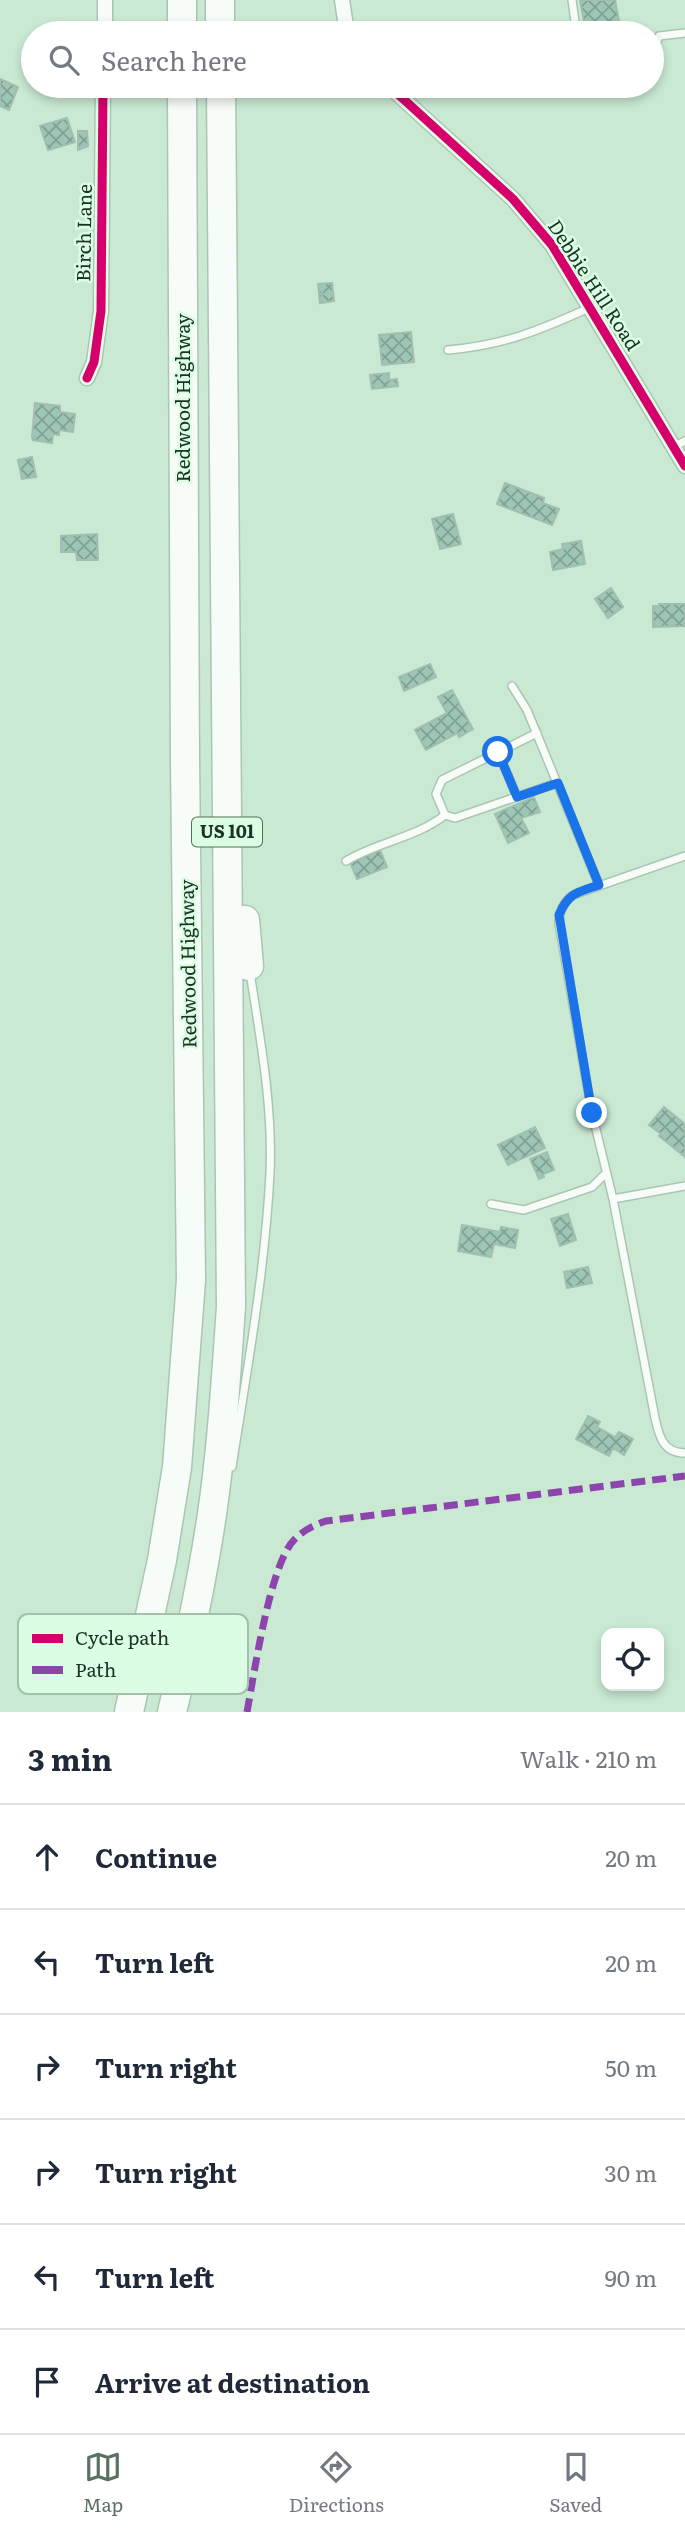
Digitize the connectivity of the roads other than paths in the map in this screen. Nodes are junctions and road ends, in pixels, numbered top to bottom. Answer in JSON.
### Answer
{"nodes":[{"id":1,"x":105,"y":0,"type":"edge"},
{"id":2,"x":182,"y":0,"type":"edge"},
{"id":3,"x":220,"y":0,"type":"edge"},
{"id":4,"x":342,"y":0,"type":"edge"},
{"id":5,"x":572,"y":0,"type":"edge"},
{"id":6,"x":105,"y":21,"type":"edge"},
{"id":7,"x":182,"y":21,"type":"edge"},
{"id":8,"x":220,"y":21,"type":"edge"},
{"id":9,"x":345,"y":21,"type":"edge"},
{"id":10,"x":575,"y":21,"type":"edge"},
{"id":11,"x":685,"y":33,"type":"edge"},
{"id":12,"x":664,"y":35,"type":"edge"},
{"id":13,"x":103,"y":98,"type":"edge"},
{"id":14,"x":182,"y":98,"type":"edge"},
{"id":15,"x":221,"y":98,"type":"edge"},
{"id":16,"x":402,"y":98,"type":"edge"},
{"id":17,"x":590,"y":307,"type":"junction"},
{"id":18,"x":448,"y":350,"type":"dead end"},
{"id":19,"x":87,"y":378,"type":"dead end"},
{"id":20,"x":679,"y":444,"type":"edge"},
{"id":21,"x":685,"y":466,"type":"edge"},
{"id":22,"x":226,"y":656,"type":"junction"},
{"id":23,"x":512,"y":686,"type":"dead end"},
{"id":24,"x":537,"y":733,"type":"junction"},
{"id":25,"x":498,"y":752,"type":"junction"},
{"id":26,"x":558,"y":783,"type":"junction"},
{"id":27,"x":517,"y":797,"type":"junction"},
{"id":28,"x":445,"y":815,"type":"junction"},
{"id":29,"x":685,"y":856,"type":"edge"},
{"id":30,"x":346,"y":862,"type":"dead end"},
{"id":31,"x":599,"y":885,"type":"junction"},
{"id":32,"x":249,"y":966,"type":"joint"},
{"id":33,"x":607,"y":1172,"type":"junction"},
{"id":34,"x":685,"y":1186,"type":"edge"},
{"id":35,"x":613,"y":1199,"type":"junction"},
{"id":36,"x":491,"y":1204,"type":"dead end"},
{"id":37,"x":685,"y":1453,"type":"edge"},
{"id":38,"x":231,"y":1472,"type":"joint"},
{"id":39,"x":201,"y":1576,"type":"junction"},
{"id":40,"x":150,"y":1614,"type":"edge"},
{"id":41,"x":193,"y":1614,"type":"edge"},
{"id":42,"x":133,"y":1694,"type":"edge"},
{"id":43,"x":176,"y":1694,"type":"edge"},
{"id":44,"x":129,"y":1712,"type":"edge"},
{"id":45,"x":172,"y":1712,"type":"edge"}],
"edges":[{"from":1,"to":6,"type":"street"},
{"from":2,"to":7,"type":"highway"},
{"from":3,"to":8,"type":"highway"},
{"from":4,"to":9,"type":"street"},
{"from":5,"to":10,"type":"lane"},
{"from":11,"to":12,"type":"lane"},
{"from":13,"to":19,"type":"street","name":"Birch Lane"},
{"from":14,"to":40,"type":"highway","name":"Redwood Highway","number":"US 101"},
{"from":15,"to":22,"type":"highway","name":"Redwood Highway","number":"US 101"},
{"from":16,"to":17,"type":"street","name":"Debbie Hill Road"},
{"from":17,"to":18,"type":"lane"},
{"from":17,"to":20,"type":"street","name":"Debbie Hill Road"},
{"from":20,"to":21,"type":"street","name":"Debbie Hill Road"},
{"from":22,"to":32,"type":"highway"},
{"from":22,"to":39,"type":"highway","name":"Redwood Highway","number":"US 101"},
{"from":23,"to":24,"type":"lane"},
{"from":24,"to":25,"type":"lane"},
{"from":24,"to":26,"type":"lane"},
{"from":25,"to":27,"type":"lane"},
{"from":25,"to":28,"type":"lane"},
{"from":26,"to":27,"type":"lane"},
{"from":26,"to":31,"type":"lane"},
{"from":27,"to":28,"type":"lane"},
{"from":28,"to":30,"type":"lane"},
{"from":29,"to":31,"type":"lane"},
{"from":31,"to":33,"type":"lane"},
{"from":32,"to":38,"type":"lane"},
{"from":33,"to":35,"type":"lane"},
{"from":33,"to":36,"type":"lane"},
{"from":34,"to":35,"type":"lane"},
{"from":35,"to":37,"type":"lane"},
{"from":38,"to":39,"type":"highway"},
{"from":39,"to":41,"type":"highway","name":"Redwood Highway","number":"US 101"},
{"from":42,"to":44,"type":"highway","name":"Redwood Highway","number":"US 101"},
{"from":43,"to":45,"type":"highway","name":"Redwood Highway","number":"US 101"}]}
